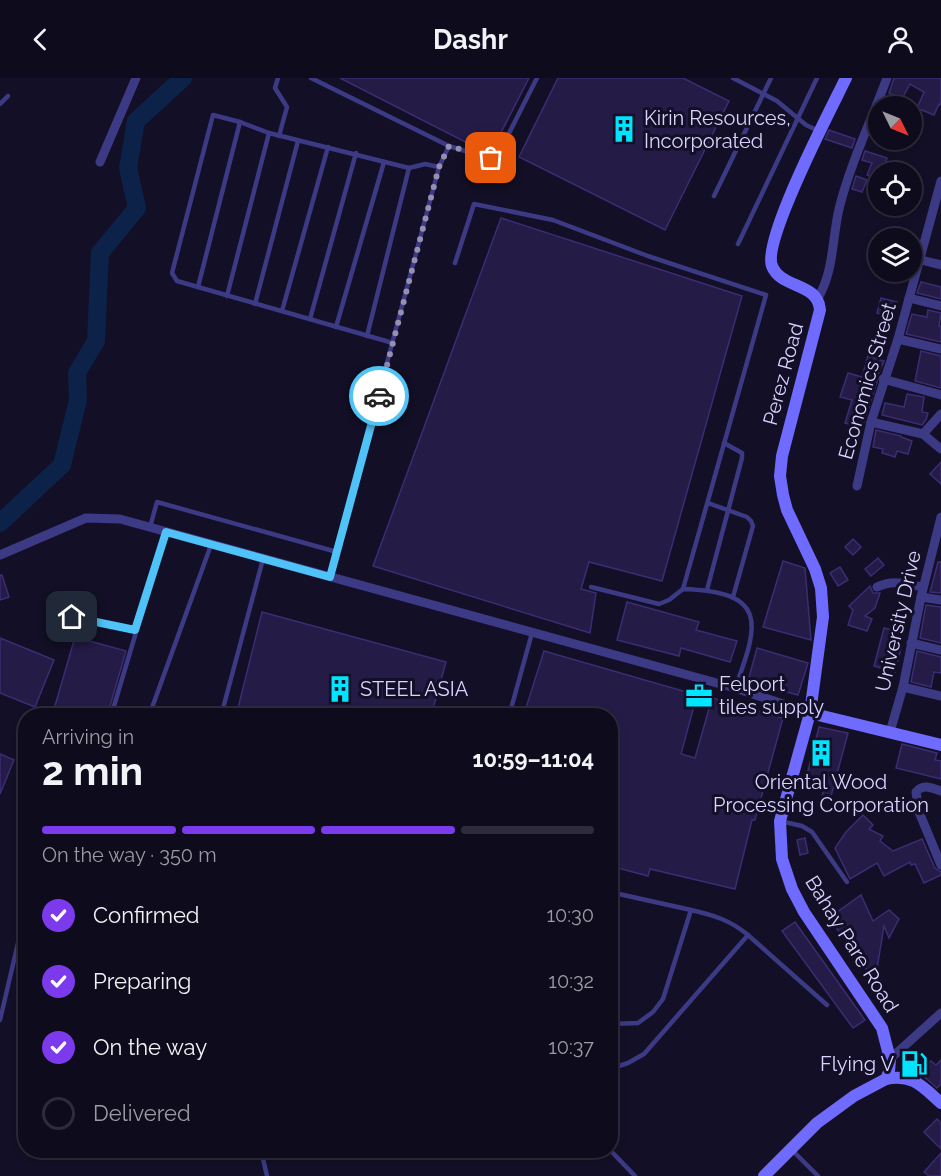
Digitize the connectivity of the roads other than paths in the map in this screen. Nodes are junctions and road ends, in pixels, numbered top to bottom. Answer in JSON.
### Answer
{"nodes":[{"id":1,"x":136,"y":78,"type":"edge"},
{"id":2,"x":278,"y":78,"type":"edge"},
{"id":3,"x":311,"y":78,"type":"edge"},
{"id":4,"x":537,"y":78,"type":"edge"},
{"id":5,"x":733,"y":78,"type":"edge"},
{"id":6,"x":771,"y":78,"type":"edge"},
{"id":7,"x":818,"y":78,"type":"edge"},
{"id":8,"x":846,"y":78,"type":"edge"},
{"id":9,"x":887,"y":78,"type":"edge"},
{"id":10,"x":763,"y":94,"type":"junction"},
{"id":11,"x":8,"y":96,"type":"dead end"},
{"id":12,"x":0,"y":104,"type":"edge"},
{"id":13,"x":798,"y":118,"type":"junction"},
{"id":14,"x":240,"y":122,"type":"junction"},
{"id":15,"x":820,"y":132,"type":"junction"},
{"id":16,"x":269,"y":133,"type":"junction"},
{"id":17,"x":279,"y":136,"type":"junction"},
{"id":18,"x":298,"y":141,"type":"junction"},
{"id":19,"x":449,"y":146,"type":"junction"},
{"id":20,"x":328,"y":147,"type":"junction"},
{"id":21,"x":356,"y":153,"type":"junction"},
{"id":22,"x":100,"y":162,"type":"dead end"},
{"id":23,"x":384,"y":162,"type":"junction"},
{"id":24,"x":439,"y":167,"type":"junction"},
{"id":25,"x":409,"y":168,"type":"junction"},
{"id":26,"x":941,"y":181,"type":"edge"},
{"id":27,"x":714,"y":196,"type":"dead end"},
{"id":28,"x":930,"y":218,"type":"junction"},
{"id":29,"x":941,"y":220,"type":"edge"},
{"id":30,"x":738,"y":244,"type":"dead end"},
{"id":31,"x":922,"y":255,"type":"edge"},
{"id":32,"x":922,"y":260,"type":"edge"},
{"id":33,"x":455,"y":263,"type":"dead end"},
{"id":34,"x":941,"y":265,"type":"edge"},
{"id":35,"x":914,"y":282,"type":"edge"},
{"id":36,"x":198,"y":288,"type":"junction"},
{"id":37,"x":227,"y":296,"type":"junction"},
{"id":38,"x":818,"y":298,"type":"junction"},
{"id":39,"x":909,"y":298,"type":"junction"},
{"id":40,"x":255,"y":304,"type":"junction"},
{"id":41,"x":941,"y":306,"type":"edge"},
{"id":42,"x":282,"y":311,"type":"junction"},
{"id":43,"x":310,"y":319,"type":"junction"},
{"id":44,"x":336,"y":327,"type":"junction"},
{"id":45,"x":367,"y":336,"type":"junction"},
{"id":46,"x":898,"y":339,"type":"junction"},
{"id":47,"x":393,"y":343,"type":"junction"},
{"id":48,"x":941,"y":349,"type":"edge"},
{"id":49,"x":883,"y":379,"type":"junction"},
{"id":50,"x":941,"y":395,"type":"edge"},
{"id":51,"x":941,"y":414,"type":"edge"},
{"id":52,"x":871,"y":422,"type":"junction"},
{"id":53,"x":923,"y":434,"type":"junction"},
{"id":54,"x":724,"y":443,"type":"junction"},
{"id":55,"x":941,"y":449,"type":"edge"},
{"id":56,"x":857,"y":486,"type":"dead end"},
{"id":57,"x":708,"y":502,"type":"junction"},
{"id":58,"x":729,"y":510,"type":"junction"},
{"id":59,"x":941,"y":517,"type":"edge"},
{"id":60,"x":940,"y":527,"type":"edge"},
{"id":61,"x":150,"y":528,"type":"junction"},
{"id":62,"x":166,"y":532,"type":"junction"},
{"id":63,"x":211,"y":545,"type":"junction"},
{"id":64,"x":337,"y":552,"type":"junction"},
{"id":65,"x":0,"y":555,"type":"edge"},
{"id":66,"x":263,"y":559,"type":"junction"},
{"id":67,"x":330,"y":577,"type":"junction"},
{"id":68,"x":591,"y":587,"type":"dead end"},
{"id":69,"x":877,"y":587,"type":"dead end"},
{"id":70,"x":683,"y":589,"type":"junction"},
{"id":71,"x":707,"y":590,"type":"junction"},
{"id":72,"x":922,"y":592,"type":"junction"},
{"id":73,"x":733,"y":597,"type":"junction"},
{"id":74,"x":941,"y":600,"type":"edge"},
{"id":75,"x":72,"y":617,"type":"dead end"},
{"id":76,"x":135,"y":630,"type":"junction"},
{"id":77,"x":532,"y":633,"type":"junction"},
{"id":78,"x":911,"y":643,"type":"junction"},
{"id":79,"x":941,"y":650,"type":"edge"},
{"id":80,"x":903,"y":687,"type":"junction"},
{"id":81,"x":735,"y":688,"type":"junction"},
{"id":82,"x":941,"y":696,"type":"edge"},
{"id":83,"x":113,"y":708,"type":"edge"},
{"id":84,"x":152,"y":708,"type":"edge"},
{"id":85,"x":223,"y":708,"type":"edge"},
{"id":86,"x":511,"y":708,"type":"edge"},
{"id":87,"x":810,"y":713,"type":"junction"},
{"id":88,"x":890,"y":732,"type":"junction"},
{"id":89,"x":941,"y":746,"type":"edge"},
{"id":90,"x":941,"y":791,"type":"edge"},
{"id":91,"x":780,"y":821,"type":"junction"},
{"id":92,"x":941,"y":865,"type":"edge"},
{"id":93,"x":846,"y":882,"type":"dead end"},
{"id":94,"x":618,"y":894,"type":"edge"},
{"id":95,"x":691,"y":910,"type":"junction"},
{"id":96,"x":748,"y":935,"type":"junction"},
{"id":97,"x":18,"y":943,"type":"edge"},
{"id":98,"x":827,"y":1005,"type":"dead end"},
{"id":99,"x":941,"y":1013,"type":"edge"},
{"id":100,"x":0,"y":1020,"type":"edge"},
{"id":101,"x":618,"y":1024,"type":"edge"},
{"id":102,"x":890,"y":1059,"type":"junction"},
{"id":103,"x":618,"y":1066,"type":"edge"},
{"id":104,"x":885,"y":1079,"type":"junction"},
{"id":105,"x":939,"y":1097,"type":"edge"},
{"id":106,"x":791,"y":1149,"type":"junction"},
{"id":107,"x":263,"y":1158,"type":"edge"},
{"id":108,"x":618,"y":1158,"type":"edge"},
{"id":109,"x":267,"y":1176,"type":"edge"},
{"id":110,"x":635,"y":1176,"type":"edge"},
{"id":111,"x":764,"y":1176,"type":"edge"},
{"id":112,"x":818,"y":1176,"type":"edge"}],
"edges":[{"from":1,"to":22,"type":"street"},
{"from":2,"to":17,"type":"lane"},
{"from":3,"to":19,"type":"lane"},
{"from":4,"to":19,"type":"lane"},
{"from":5,"to":10,"type":"lane"},
{"from":6,"to":10,"type":"lane"},
{"from":7,"to":13,"type":"lane"},
{"from":8,"to":15,"type":"street"},
{"from":9,"to":38,"type":"street"},
{"from":10,"to":13,"type":"lane"},
{"from":10,"to":27,"type":"lane"},
{"from":11,"to":12,"type":"lane"},
{"from":13,"to":15,"type":"lane"},
{"from":13,"to":30,"type":"lane"},
{"from":14,"to":16,"type":"lane"},
{"from":14,"to":36,"type":"lane"},
{"from":14,"to":36,"type":"lane"},
{"from":15,"to":38,"type":"street"},
{"from":16,"to":17,"type":"lane"},
{"from":16,"to":37,"type":"lane"},
{"from":17,"to":18,"type":"lane"},
{"from":18,"to":20,"type":"lane"},
{"from":18,"to":40,"type":"lane"},
{"from":19,"to":24,"type":"lane"},
{"from":20,"to":21,"type":"lane"},
{"from":20,"to":42,"type":"lane"},
{"from":21,"to":23,"type":"lane"},
{"from":21,"to":43,"type":"lane"},
{"from":23,"to":25,"type":"lane"},
{"from":23,"to":44,"type":"lane"},
{"from":24,"to":25,"type":"lane"},
{"from":24,"to":47,"type":"lane"},
{"from":25,"to":45,"type":"lane"},
{"from":26,"to":28,"type":"street","name":"Economics Street"},
{"from":28,"to":29,"type":"street"},
{"from":28,"to":31,"type":"street","name":"Economics Street"},
{"from":32,"to":34,"type":"street"},
{"from":33,"to":54,"type":"lane"},
{"from":35,"to":39,"type":"street","name":"Economics Street"},
{"from":36,"to":37,"type":"lane"},
{"from":37,"to":40,"type":"lane"},
{"from":38,"to":87,"type":"street","name":"Perez Road"},
{"from":39,"to":41,"type":"street"},
{"from":39,"to":46,"type":"street","name":"Economics Street"},
{"from":40,"to":42,"type":"lane"},
{"from":42,"to":43,"type":"lane"},
{"from":43,"to":44,"type":"lane"},
{"from":44,"to":45,"type":"lane"},
{"from":45,"to":47,"type":"lane"},
{"from":46,"to":48,"type":"street"},
{"from":46,"to":49,"type":"street","name":"Economics Street"},
{"from":47,"to":64,"type":"lane"},
{"from":49,"to":50,"type":"street"},
{"from":49,"to":52,"type":"street","name":"Economics Street"},
{"from":51,"to":53,"type":"street"},
{"from":52,"to":53,"type":"street"},
{"from":52,"to":56,"type":"street","name":"Economics Street"},
{"from":53,"to":55,"type":"street"},
{"from":54,"to":57,"type":"lane"},
{"from":54,"to":58,"type":"lane"},
{"from":57,"to":58,"type":"lane"},
{"from":57,"to":70,"type":"lane"},
{"from":58,"to":71,"type":"lane"},
{"from":58,"to":73,"type":"lane"},
{"from":59,"to":60,"type":"street","name":"University Drive"},
{"from":60,"to":72,"type":"street","name":"University Drive"},
{"from":61,"to":62,"type":"street"},
{"from":61,"to":64,"type":"lane"},
{"from":61,"to":65,"type":"street"},
{"from":62,"to":63,"type":"street"},
{"from":62,"to":76,"type":"lane"},
{"from":63,"to":66,"type":"street"},
{"from":63,"to":84,"type":"lane"},
{"from":64,"to":67,"type":"lane"},
{"from":66,"to":67,"type":"street"},
{"from":66,"to":85,"type":"lane"},
{"from":67,"to":77,"type":"street"},
{"from":68,"to":70,"type":"lane"},
{"from":69,"to":72,"type":"street"},
{"from":70,"to":71,"type":"lane"},
{"from":71,"to":73,"type":"lane"},
{"from":72,"to":74,"type":"street"},
{"from":72,"to":78,"type":"street","name":"University Drive"},
{"from":73,"to":81,"type":"lane"},
{"from":75,"to":76,"type":"lane"},
{"from":76,"to":83,"type":"lane"},
{"from":77,"to":81,"type":"street"},
{"from":77,"to":86,"type":"lane"},
{"from":78,"to":79,"type":"street"},
{"from":78,"to":80,"type":"street","name":"University Drive"},
{"from":80,"to":82,"type":"street"},
{"from":80,"to":88,"type":"street","name":"University Drive"},
{"from":81,"to":87,"type":"street"},
{"from":87,"to":88,"type":"street"},
{"from":87,"to":91,"type":"street","name":"Bahay Pare Road"},
{"from":88,"to":89,"type":"street"},
{"from":90,"to":92,"type":"street"},
{"from":91,"to":93,"type":"lane"},
{"from":91,"to":102,"type":"street","name":"Bahay Pare Road"},
{"from":94,"to":95,"type":"lane"},
{"from":95,"to":96,"type":"lane"},
{"from":95,"to":101,"type":"lane"},
{"from":96,"to":98,"type":"lane"},
{"from":96,"to":103,"type":"lane"},
{"from":97,"to":100,"type":"lane"},
{"from":99,"to":102,"type":"street"},
{"from":102,"to":104,"type":"street","name":"Bahay Pare Road"},
{"from":104,"to":105,"type":"street"},
{"from":104,"to":106,"type":"street"},
{"from":106,"to":111,"type":"street"},
{"from":106,"to":112,"type":"lane"},
{"from":107,"to":109,"type":"lane"},
{"from":108,"to":110,"type":"lane"}]}
